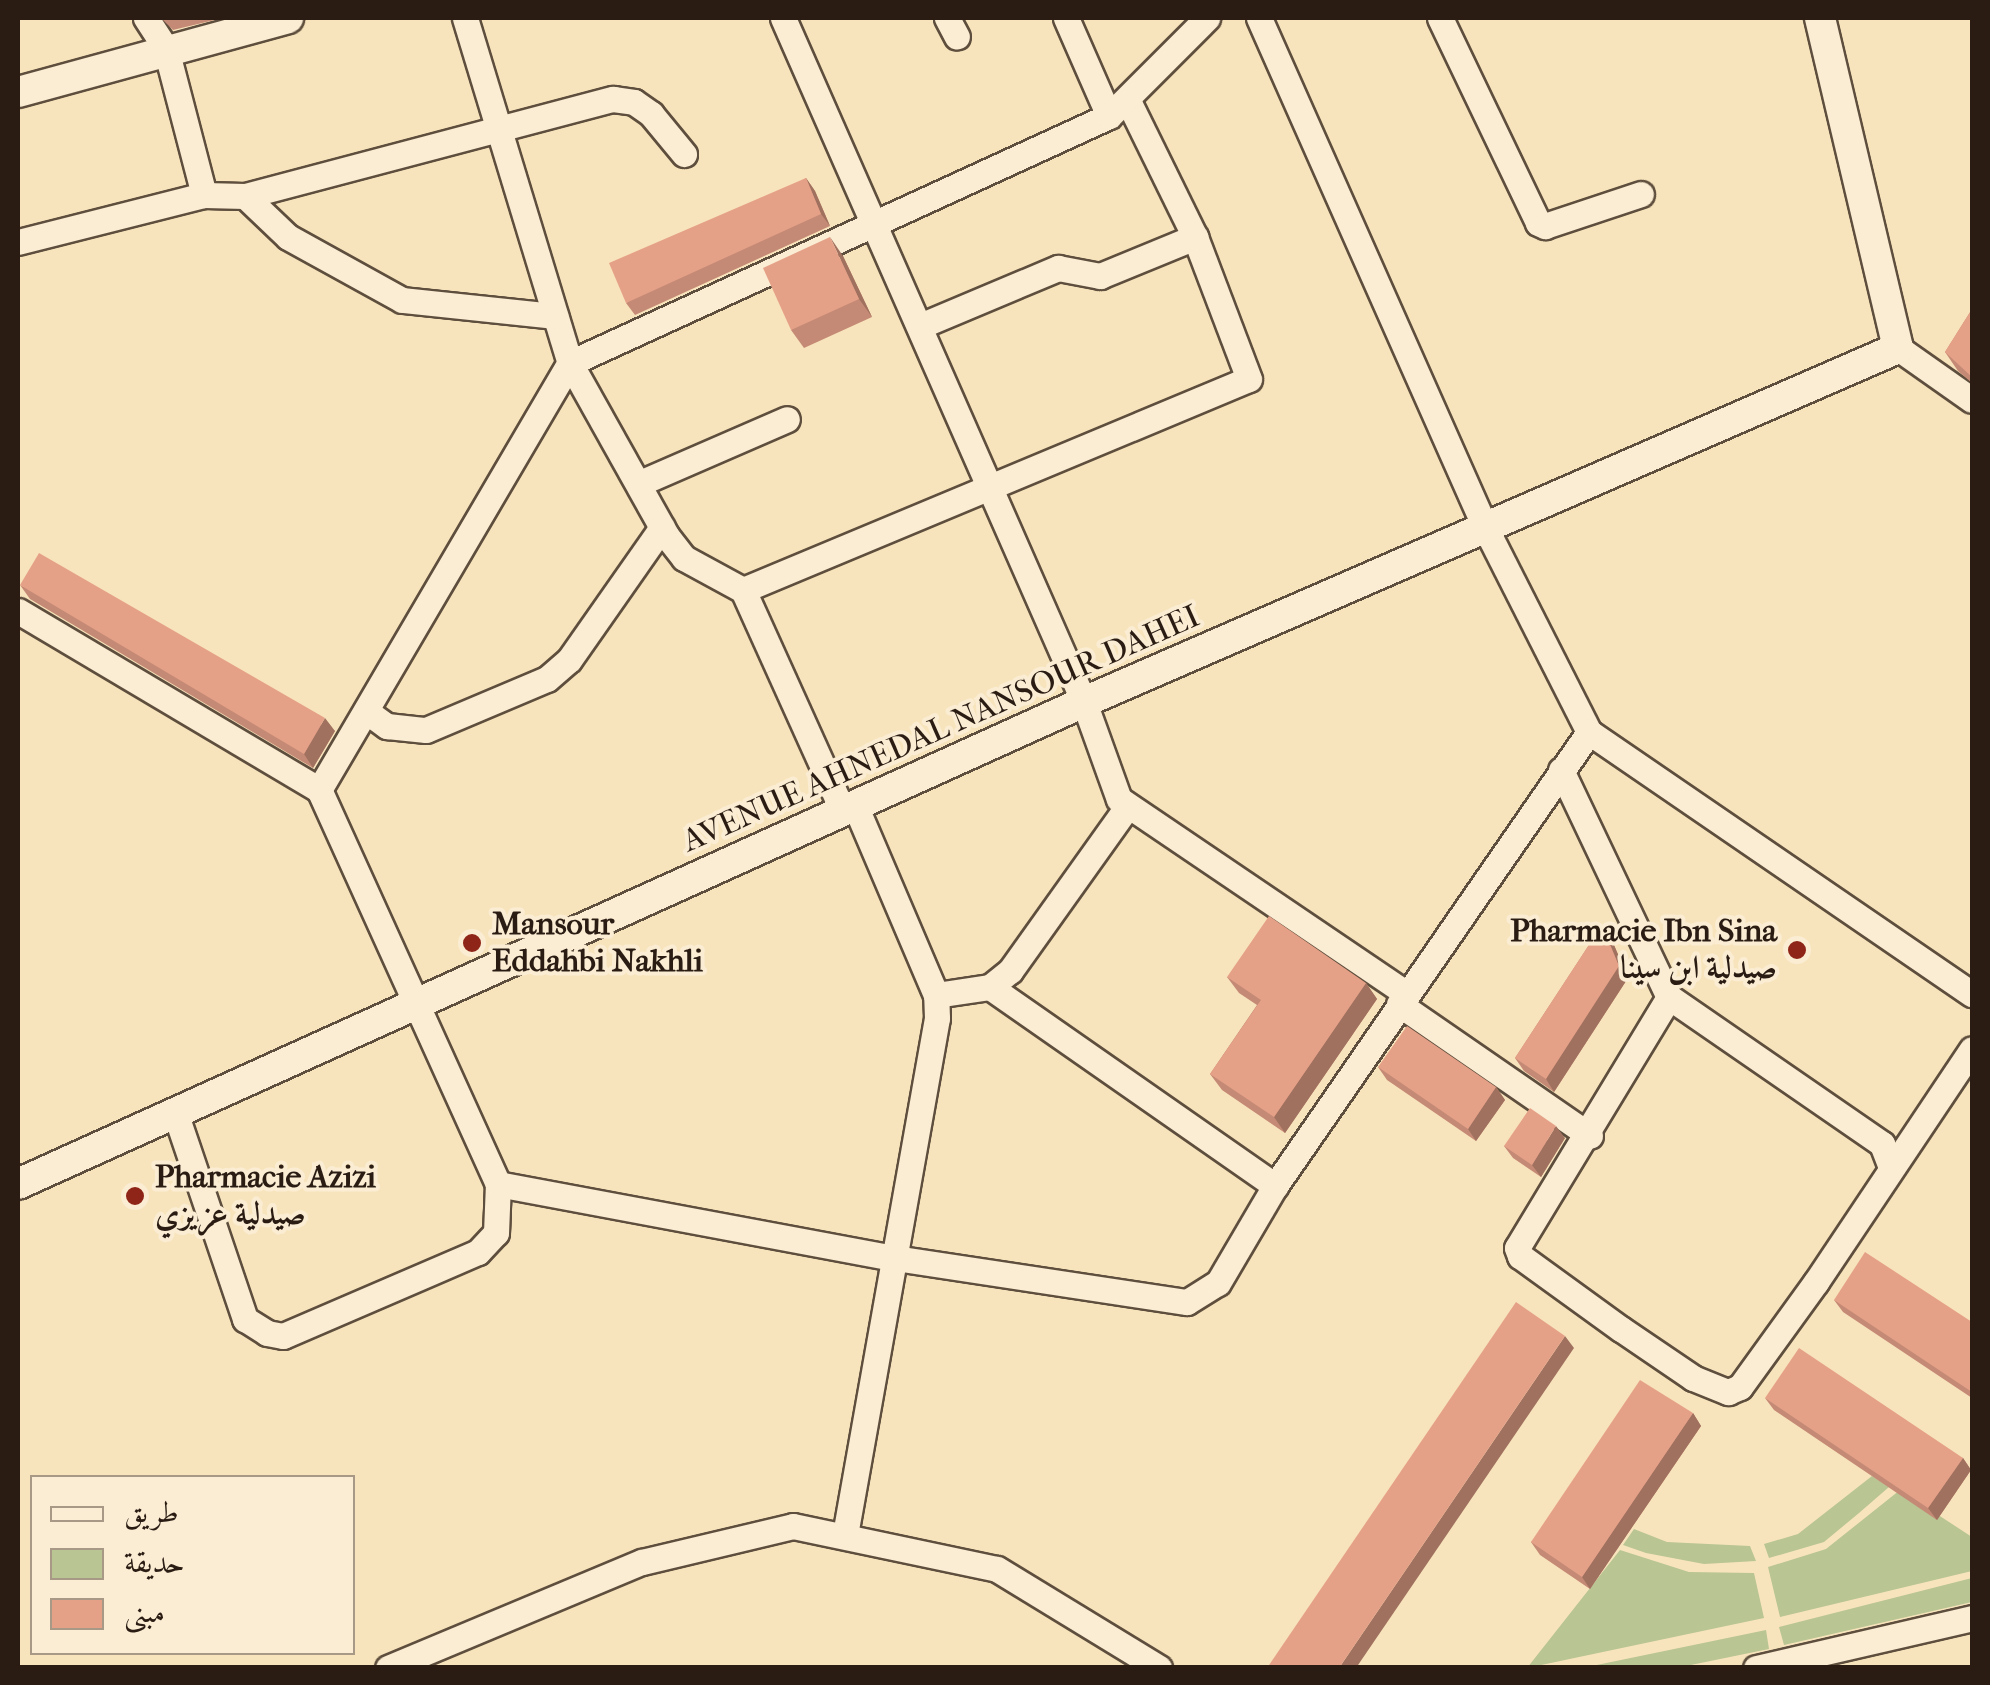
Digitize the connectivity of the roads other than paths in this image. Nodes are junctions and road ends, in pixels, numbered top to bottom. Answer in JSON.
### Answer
{"nodes":[{"id":1,"x":146,"y":18,"type":"edge"},
{"id":2,"x":288,"y":18,"type":"edge"},
{"id":3,"x":466,"y":18,"type":"edge"},
{"id":4,"x":784,"y":18,"type":"edge"},
{"id":5,"x":1066,"y":18,"type":"edge"},
{"id":6,"x":1207,"y":18,"type":"edge"},
{"id":7,"x":1259,"y":18,"type":"edge"},
{"id":8,"x":1440,"y":18,"type":"edge"},
{"id":9,"x":1820,"y":18,"type":"edge"},
{"id":10,"x":166,"y":49,"type":"junction"},
{"id":11,"x":18,"y":92,"type":"edge"},
{"id":12,"x":1119,"y":110,"type":"junction"},
{"id":13,"x":497,"y":131,"type":"junction"},
{"id":14,"x":684,"y":154,"type":"dead end"},
{"id":15,"x":1641,"y":194,"type":"dead end"},
{"id":16,"x":204,"y":195,"type":"junction"},
{"id":17,"x":245,"y":196,"type":"junction"},
{"id":18,"x":876,"y":224,"type":"junction"},
{"id":19,"x":1195,"y":237,"type":"junction"},
{"id":20,"x":18,"y":242,"type":"edge"},
{"id":21,"x":555,"y":316,"type":"junction"},
{"id":22,"x":920,"y":326,"type":"junction"},
{"id":23,"x":1898,"y":348,"type":"junction"},
{"id":24,"x":570,"y":363,"type":"junction"},
{"id":25,"x":1972,"y":400,"type":"edge"},
{"id":26,"x":787,"y":419,"type":"dead end"},
{"id":27,"x":640,"y":483,"type":"junction"},
{"id":28,"x":992,"y":491,"type":"junction"},
{"id":29,"x":1484,"y":525,"type":"junction"},
{"id":30,"x":662,"y":527,"type":"junction"},
{"id":31,"x":742,"y":590,"type":"junction"},
{"id":32,"x":18,"y":611,"type":"edge"},
{"id":33,"x":1084,"y":702,"type":"junction"},
{"id":34,"x":366,"y":711,"type":"junction"},
{"id":35,"x":1589,"y":732,"type":"junction"},
{"id":36,"x":1561,"y":770,"type":"junction"},
{"id":37,"x":319,"y":790,"type":"junction"},
{"id":38,"x":849,"y":808,"type":"junction"},
{"id":39,"x":1127,"y":808,"type":"junction"},
{"id":40,"x":990,"y":986,"type":"junction"},
{"id":41,"x":1972,"y":994,"type":"edge"},
{"id":42,"x":936,"y":995,"type":"junction"},
{"id":43,"x":1669,"y":998,"type":"junction"},
{"id":44,"x":1402,"y":999,"type":"junction"},
{"id":45,"x":414,"y":1004,"type":"junction"},
{"id":46,"x":1972,"y":1049,"type":"edge"},
{"id":47,"x":174,"y":1112,"type":"junction"},
{"id":48,"x":1590,"y":1136,"type":"junction"},
{"id":49,"x":1890,"y":1168,"type":"junction"},
{"id":50,"x":18,"y":1184,"type":"edge"},
{"id":51,"x":498,"y":1184,"type":"junction"},
{"id":52,"x":1275,"y":1186,"type":"junction"},
{"id":53,"x":895,"y":1258,"type":"junction"},
{"id":54,"x":845,"y":1535,"type":"junction"},
{"id":55,"x":1972,"y":1618,"type":"edge"},
{"id":56,"x":1151,"y":1665,"type":"edge"},
{"id":57,"x":388,"y":1668,"type":"edge"},
{"id":58,"x":1756,"y":1668,"type":"edge"}],
"edges":[{"from":1,"to":10,"type":"street"},
{"from":2,"to":10,"type":"street"},
{"from":3,"to":13,"type":"street"},
{"from":4,"to":18,"type":"street"},
{"from":5,"to":12,"type":"street"},
{"from":6,"to":12,"type":"street"},
{"from":7,"to":29,"type":"street"},
{"from":8,"to":15,"type":"street"},
{"from":9,"to":23,"type":"street"},
{"from":10,"to":11,"type":"street"},
{"from":10,"to":16,"type":"street"},
{"from":12,"to":18,"type":"street"},
{"from":12,"to":19,"type":"street"},
{"from":13,"to":14,"type":"street"},
{"from":13,"to":17,"type":"street"},
{"from":13,"to":21,"type":"street"},
{"from":16,"to":17,"type":"street"},
{"from":16,"to":20,"type":"street"},
{"from":17,"to":21,"type":"street"},
{"from":18,"to":22,"type":"street"},
{"from":18,"to":24,"type":"street"},
{"from":19,"to":22,"type":"street"},
{"from":19,"to":28,"type":"street"},
{"from":21,"to":24,"type":"street"},
{"from":22,"to":28,"type":"street"},
{"from":23,"to":25,"type":"street"},
{"from":23,"to":29,"type":"street","name":"AVENUE AHNEDAL NANSOUR DAHEI"},
{"from":24,"to":27,"type":"street"},
{"from":24,"to":34,"type":"street"},
{"from":26,"to":27,"type":"street"},
{"from":27,"to":30,"type":"street"},
{"from":28,"to":31,"type":"street"},
{"from":28,"to":33,"type":"street"},
{"from":29,"to":33,"type":"street","name":"AVENUE AHNEDAL NANSOUR DAHEI"},
{"from":29,"to":35,"type":"street"},
{"from":30,"to":31,"type":"street"},
{"from":30,"to":34,"type":"street"},
{"from":31,"to":38,"type":"street"},
{"from":32,"to":37,"type":"street"},
{"from":33,"to":38,"type":"street","name":"AVENUE AHNEDAL NANSOUR DAHEI"},
{"from":33,"to":39,"type":"street"},
{"from":34,"to":37,"type":"street"},
{"from":35,"to":36,"type":"street"},
{"from":35,"to":41,"type":"street"},
{"from":36,"to":43,"type":"street"},
{"from":36,"to":44,"type":"street"},
{"from":37,"to":45,"type":"street"},
{"from":38,"to":42,"type":"street"},
{"from":38,"to":45,"type":"street","name":"AVENUE AHNEDAL NANSOUR DAHEI"},
{"from":39,"to":40,"type":"street"},
{"from":39,"to":44,"type":"street"},
{"from":40,"to":42,"type":"street"},
{"from":40,"to":52,"type":"street"},
{"from":42,"to":53,"type":"street"},
{"from":43,"to":48,"type":"street"},
{"from":43,"to":49,"type":"street"},
{"from":44,"to":48,"type":"street"},
{"from":44,"to":52,"type":"street"},
{"from":45,"to":47,"type":"street","name":"AVENUE AHNEDAL NANSOUR DAHEI"},
{"from":45,"to":51,"type":"street"},
{"from":46,"to":49,"type":"street"},
{"from":47,"to":50,"type":"street","name":"AVENUE AHNEDAL NANSOUR DAHEI"},
{"from":47,"to":51,"type":"street"},
{"from":48,"to":49,"type":"street"},
{"from":51,"to":53,"type":"street"},
{"from":52,"to":53,"type":"street"},
{"from":53,"to":54,"type":"street"},
{"from":54,"to":56,"type":"street"},
{"from":54,"to":57,"type":"street"},
{"from":55,"to":58,"type":"street"}]}
